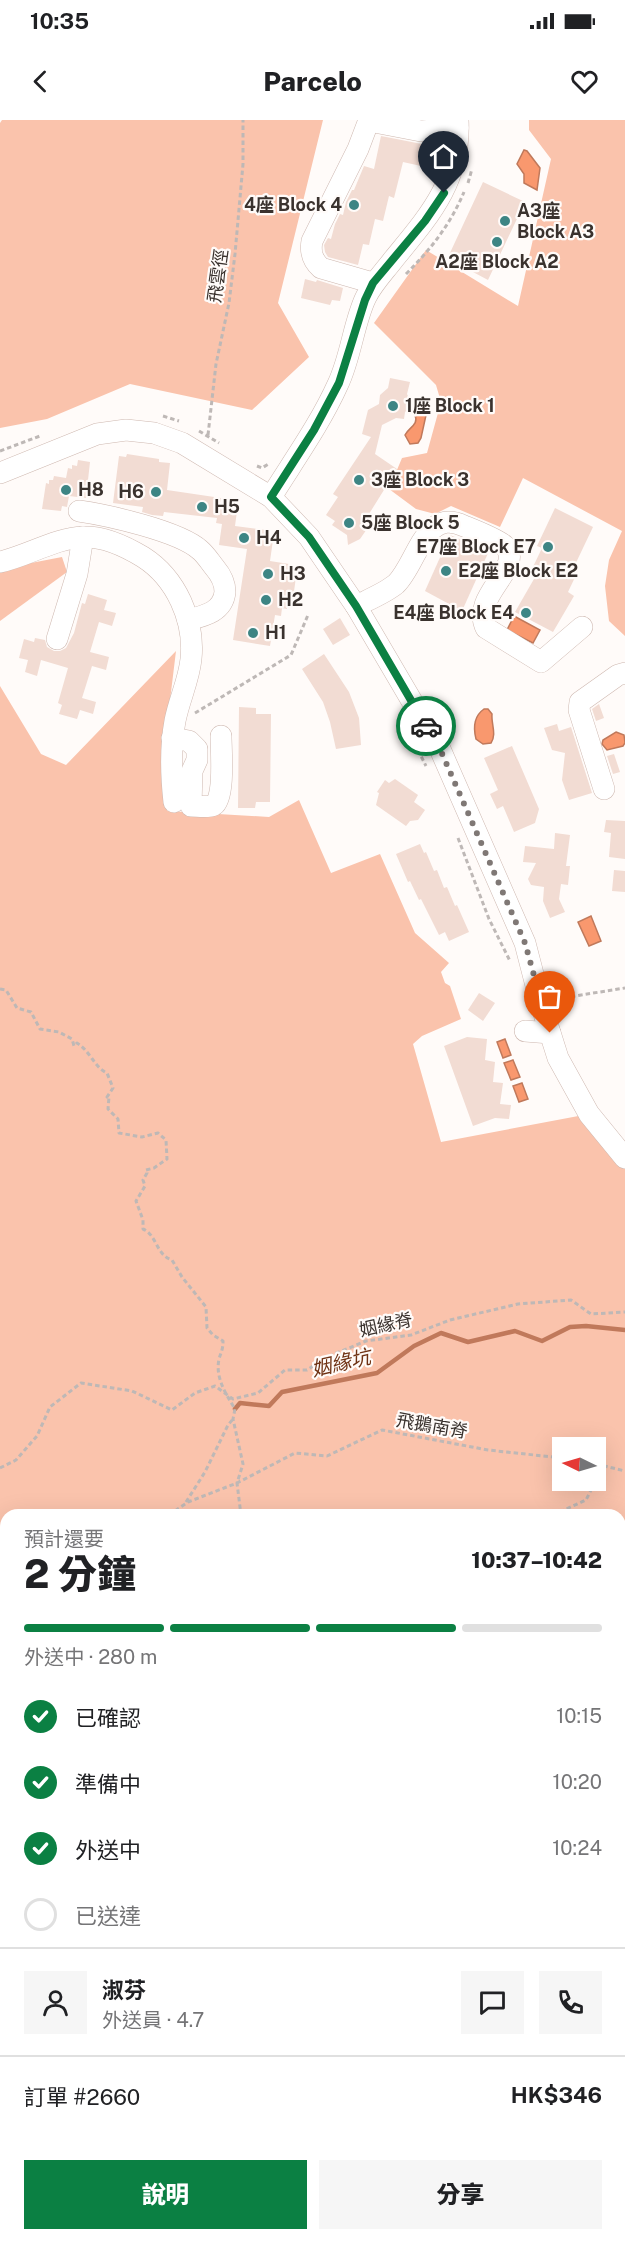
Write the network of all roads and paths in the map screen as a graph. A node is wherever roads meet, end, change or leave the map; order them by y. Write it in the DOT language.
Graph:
graph roads {
  1 [pos="243,120"];
  2 [pos="369,121"];
  3 [pos="458,124"];
  4 [pos="472,166"];
  5 [pos="403,278"];
  6 [pos="373,283"];
  7 [pos="208,435"];
  8 [pos="0,473"];
  9 [pos="271,497"];
  10 [pos="79,511"];
  11 [pos="83,537"];
  12 [pos="0,562"];
  13 [pos="356,606"];
  14 [pos="308,615"];
  15 [pos="188,620"];
  16 [pos="582,627"];
  17 [pos="57,639"];
  18 [pos="625,673"];
  19 [pos="193,714"];
  20 [pos="221,736"];
  21 [pos="172,738"];
  22 [pos="414,742"];
  23 [pos="429,771"];
  24 [pos="604,789"];
  25 [pos="174,802"];
  26 [pos="456,832"];
  27 [pos="511,962"];
  28 [pos="625,987"];
  29 [pos="0,988"];
  30 [pos="540,1001"];
  31 [pos="525,1031"];
  32 [pos="550,1033"];
  33 [pos="625,1158"];
  34 [pos="625,1312"];
  35 [pos="226,1394"];
  36 [pos="233,1419"];
  37 [pos="552,1457"];
  38 [pos="606,1466"];
  39 [pos="0,1468"];
  40 [pos="625,1471"];
  41 [pos="237,1483"];
  42 [pos="590,1491"];
  43 [pos="185,1503"];
  44 [pos="177,1509"];
  45 [pos="240,1509"];
  46 [pos="567,1509"];
  1 -- 7 [label="path, 飛雲徑"];
  2 -- 3 [label="street"];
  2 -- 6 [label="street"];
  3 -- 6 [label="street"];
  4 -- 5 [label="path"];
  6 -- 9 [label="street"];
  8 -- 9 [label="street"];
  9 -- 13 [label="street"];
  10 -- 15 [label="street"];
  11 -- 12 [label="street"];
  11 -- 15 [label="street"];
  11 -- 17 [label="street"];
  13 -- 16 [label="street"];
  13 -- 30 [label="street"];
  14 -- 19 [label="path"];
  15 -- 21 [label="street"];
  18 -- 24 [label="street"];
  20 -- 21 [label="street"];
  21 -- 25 [label="street"];
  22 -- 23 [label="path"];
  26 -- 27 [label="path"];
  28 -- 30 [label="path"];
  29 -- 35 [label="path"];
  30 -- 32 [label="street"];
  31 -- 32 [label="street"];
  32 -- 33 [label="street"];
  34 -- 35 [label="path, 姻緣脊"];
  35 -- 36 [label="path"];
  35 -- 39 [label="path, 姻緣脊"];
  36 -- 41 [label="path"];
  36 -- 43 [label="path"];
  37 -- 41 [label="path, 飛鵝南脊"];
  38 -- 40 [label="path"];
  41 -- 43 [label="path, 飛鵝南脊"];
  41 -- 45 [label="path"];
  42 -- 46 [label="path"];
  43 -- 44 [label="path"];
}
